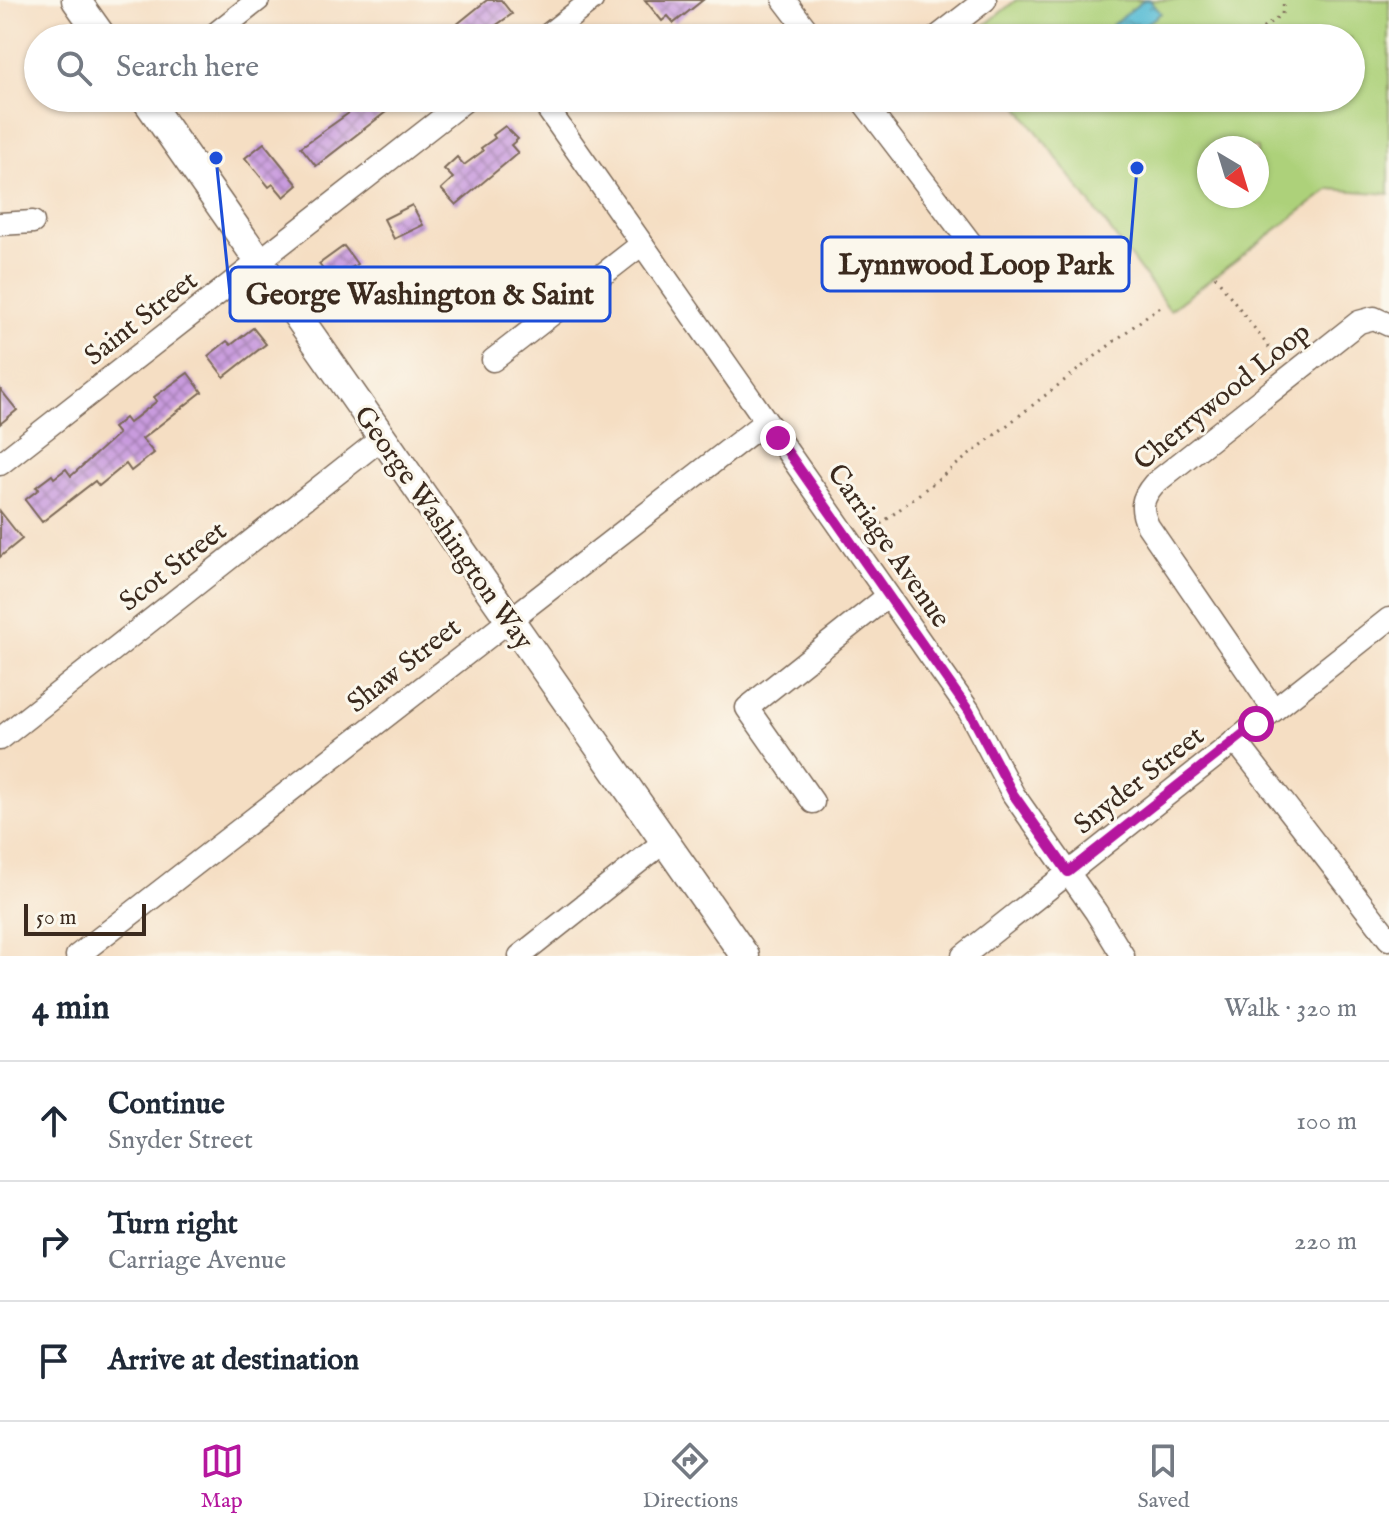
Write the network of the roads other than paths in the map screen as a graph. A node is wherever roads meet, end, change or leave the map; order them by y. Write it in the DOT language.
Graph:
graph roads {
  1 [pos="76,0"];
  2 [pos="258,0"];
  3 [pos="592,0"];
  4 [pos="784,0"];
  5 [pos="985,0"];
  6 [pos="93,24"];
  7 [pos="228,24"];
  8 [pos="562,24"];
  9 [pos="802,24"];
  10 [pos="954,24"];
  11 [pos="155,112"];
  12 [pos="450,112"];
  13 [pos="550,112"];
  14 [pos="871,112"];
  15 [pos="33,222"];
  16 [pos="0,224"];
  17 [pos="642,244"];
  18 [pos="258,262"];
  19 [pos="995,275"];
  20 [pos="1389,325"];
  21 [pos="493,360"];
  22 [pos="766,421"];
  23 [pos="382,438"];
  24 [pos="0,464"];
  25 [pos="888,596"];
  26 [pos="510,619"];
  27 [pos="1389,619"];
  28 [pos="1274,710"];
  29 [pos="0,739"];
  30 [pos="1235,740"];
  31 [pos="813,802"];
  32 [pos="665,841"];
  33 [pos="1068,872"];
  34 [pos="1389,939"];
  35 [pos="77,956"];
  36 [pos="520,956"];
  37 [pos="745,956"];
  38 [pos="963,956"];
  39 [pos="1123,956"];
  1 -- 6 [label="main road"];
  2 -- 7 [label="street"];
  3 -- 8 [label="street"];
  4 -- 9 [label="street"];
  5 -- 10 [label="street"];
  11 -- 18 [label="main road, George Washington Way"];
  12 -- 18 [label="street, Saint Street"];
  13 -- 17 [label="street, Carriage Avenue"];
  14 -- 19 [label="street"];
  15 -- 16 [label="street"];
  17 -- 21 [label="street"];
  17 -- 22 [label="street, Carriage Avenue"];
  18 -- 23 [label="main road, George Washington Way"];
  18 -- 24 [label="street, Saint Street"];
  20 -- 28 [label="street, Cherrywood Loop"];
  22 -- 25 [label="street, Carriage Avenue"];
  22 -- 26 [label="street, Shaw Street"];
  23 -- 26 [label="main road, George Washington Way"];
  23 -- 29 [label="street, Scot Street"];
  25 -- 31 [label="street"];
  25 -- 33 [label="street, Carriage Avenue"];
  26 -- 32 [label="main road, George Washington Way"];
  26 -- 35 [label="street, Shaw Street"];
  27 -- 28 [label="street, Snyder Street"];
  28 -- 30 [label="street, Snyder Street"];
  30 -- 33 [label="street, Snyder Street"];
  30 -- 34 [label="street"];
  32 -- 36 [label="street"];
  32 -- 37 [label="main road, George Washington Way"];
  33 -- 38 [label="street, Snyder Street"];
  33 -- 39 [label="street, Carriage Avenue"];
}
